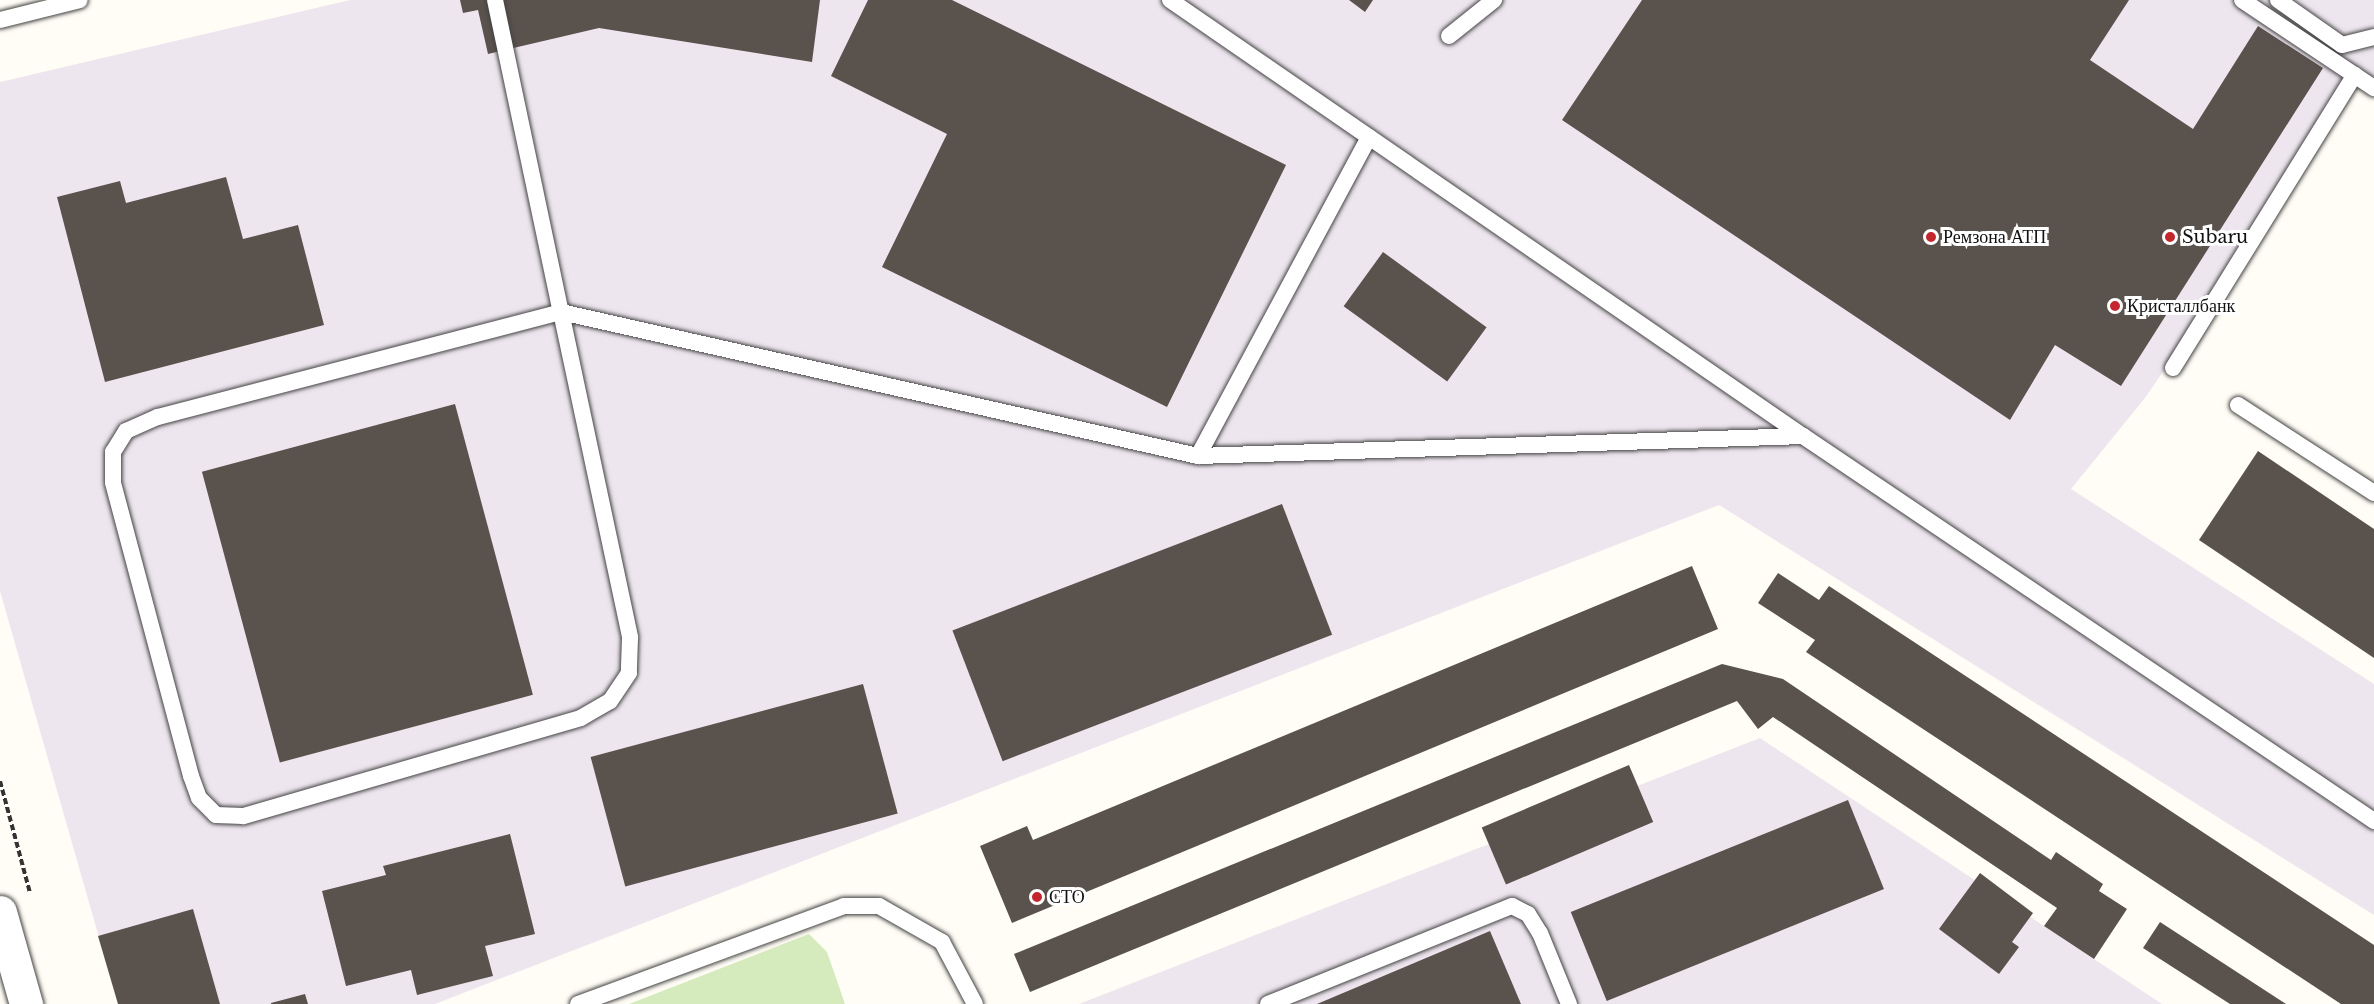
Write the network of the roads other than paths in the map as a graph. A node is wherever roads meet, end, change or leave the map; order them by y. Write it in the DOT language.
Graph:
graph roads {
  1 [pos="80,0"];
  2 [pos="495,0"];
  3 [pos="1170,0"];
  4 [pos="1494,0"];
  5 [pos="2241,0"];
  6 [pos="2278,0"];
  7 [pos="0,21"];
  8 [pos="1449,36"];
  9 [pos="2374,38"];
  10 [pos="2355,75"];
  11 [pos="2374,88"];
  12 [pos="1369,138"];
  13 [pos="561,312"];
  14 [pos="2173,368"];
  15 [pos="2238,405"];
  16 [pos="1803,436"];
  17 [pos="1198,456"];
  18 [pos="2374,494"];
  19 [pos="2374,821"];
  20 [pos="0,912"];
  21 [pos="26,1004"];
  22 [pos="578,1004"];
  23 [pos="975,1004"];
  24 [pos="1268,1004"];
  25 [pos="1569,1004"];
  1 -- 7 [label="lane"];
  2 -- 13 [label="lane"];
  3 -- 12 [label="lane"];
  4 -- 8 [label="lane"];
  5 -- 10 [label="lane"];
  6 -- 9 [label="lane"];
  10 -- 11 [label="lane"];
  10 -- 14 [label="lane"];
  12 -- 16 [label="lane"];
  12 -- 17 [label="lane"];
  13 -- 13 [label="lane"];
  13 -- 17 [label="lane"];
  15 -- 18 [label="lane"];
  16 -- 17 [label="lane"];
  16 -- 19 [label="lane"];
  20 -- 21 [label="street"];
  22 -- 23 [label="lane"];
  24 -- 25 [label="lane"];
}
